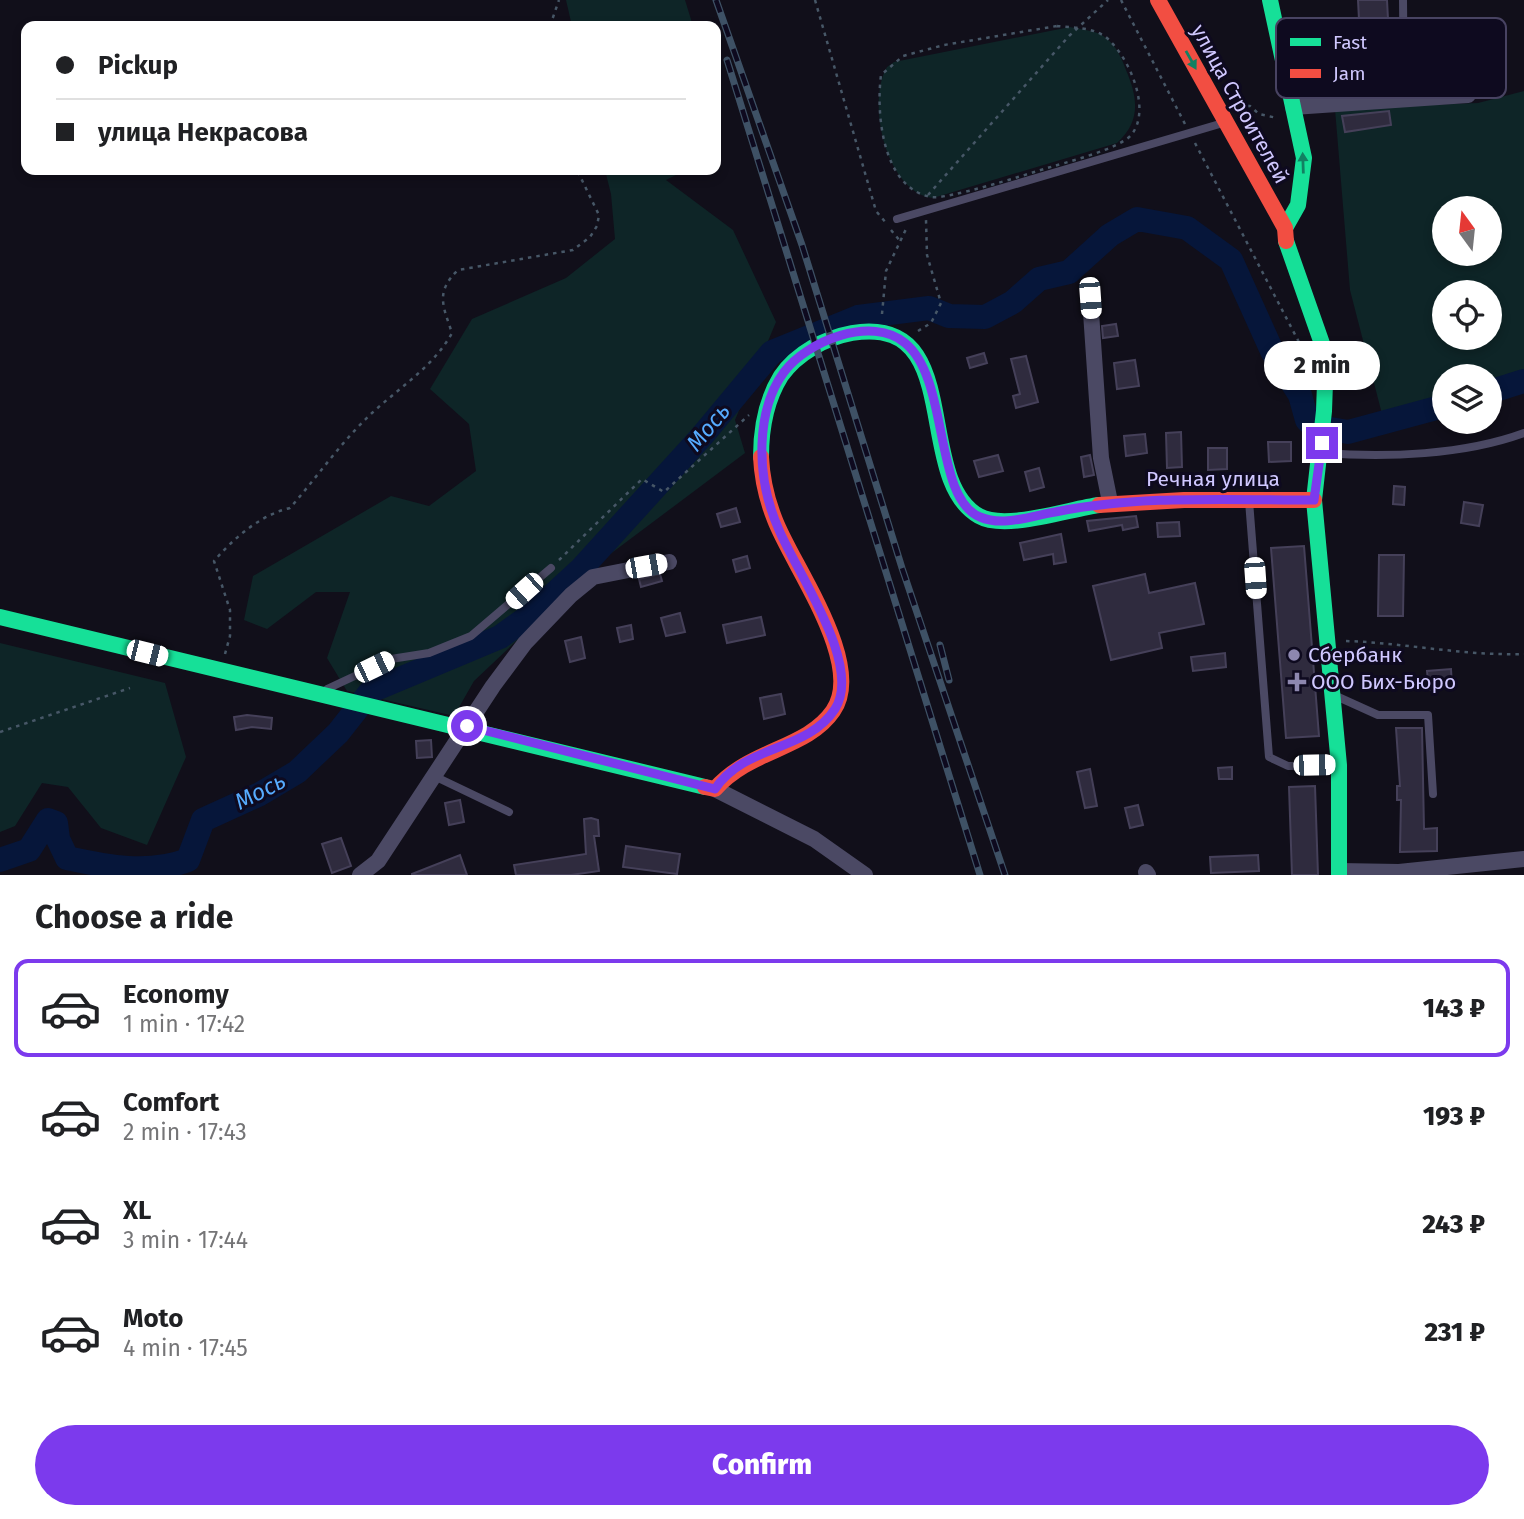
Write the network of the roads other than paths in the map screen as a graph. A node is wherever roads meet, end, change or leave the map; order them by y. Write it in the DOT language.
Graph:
graph roads {
  1 [pos="1158,0"];
  2 [pos="1270,0"];
  3 [pos="1403,0"];
  4 [pos="1403,18"];
  5 [pos="1276,28"];
  6 [pos="1291,98"];
  7 [pos="1420,98"];
  8 [pos="1404,99"];
  9 [pos="1293,107"];
  10 [pos="1226,122"];
  11 [pos="897,219"];
  12 [pos="1286,228"];
  13 [pos="1090,298"];
  14 [pos="1524,433"];
  15 [pos="1321,448"];
  16 [pos="1314,500"];
  17 [pos="1249,501"];
  18 [pos="1110,502"];
  19 [pos="669,562"];
  20 [pos="551,568"];
  21 [pos="0,617"];
  22 [pos="315,694"];
  23 [pos="1332,694"];
  24 [pos="467,726"];
  25 [pos="1339,765"];
  26 [pos="434,776"];
  27 [pos="715,789"];
  28 [pos="1433,794"];
  29 [pos="509,812"];
  30 [pos="1524,859"];
  31 [pos="370,872"];
  32 [pos="1339,873"];
  33 [pos="865,875"];
  1 -- 10 [label="street, улица Строителей, one-way"];
  2 -- 5 [label="street"];
  3 -- 4 [label="lane"];
  6 -- 9 [label="street"];
  7 -- 8 [label="street"];
  8 -- 9 [label="street"];
  12 -- 9 [label="street, one-way"];
  10 -- 11 [label="lane"];
  10 -- 12 [label="street, улица Строителей"];
  12 -- 15 [label="street"];
  13 -- 18 [label="street"];
  14 -- 15 [label="lane"];
  15 -- 16 [label="street"];
  16 -- 17 [label="street, Речная улица"];
  16 -- 23 [label="street"];
  17 -- 18 [label="street, Речная улица"];
  17 -- 25 [label="lane"];
  18 -- 27 [label="street, Речная улица"];
  19 -- 24 [label="street"];
  20 -- 22 [label="lane"];
  21 -- 22 [label="street"];
  22 -- 24 [label="street"];
  23 -- 25 [label="street"];
  23 -- 28 [label="lane"];
  24 -- 26 [label="street"];
  24 -- 27 [label="street"];
  25 -- 32 [label="street"];
  26 -- 29 [label="lane"];
  26 -- 31 [label="street"];
  27 -- 33 [label="street"];
  30 -- 32 [label="street"];
}
